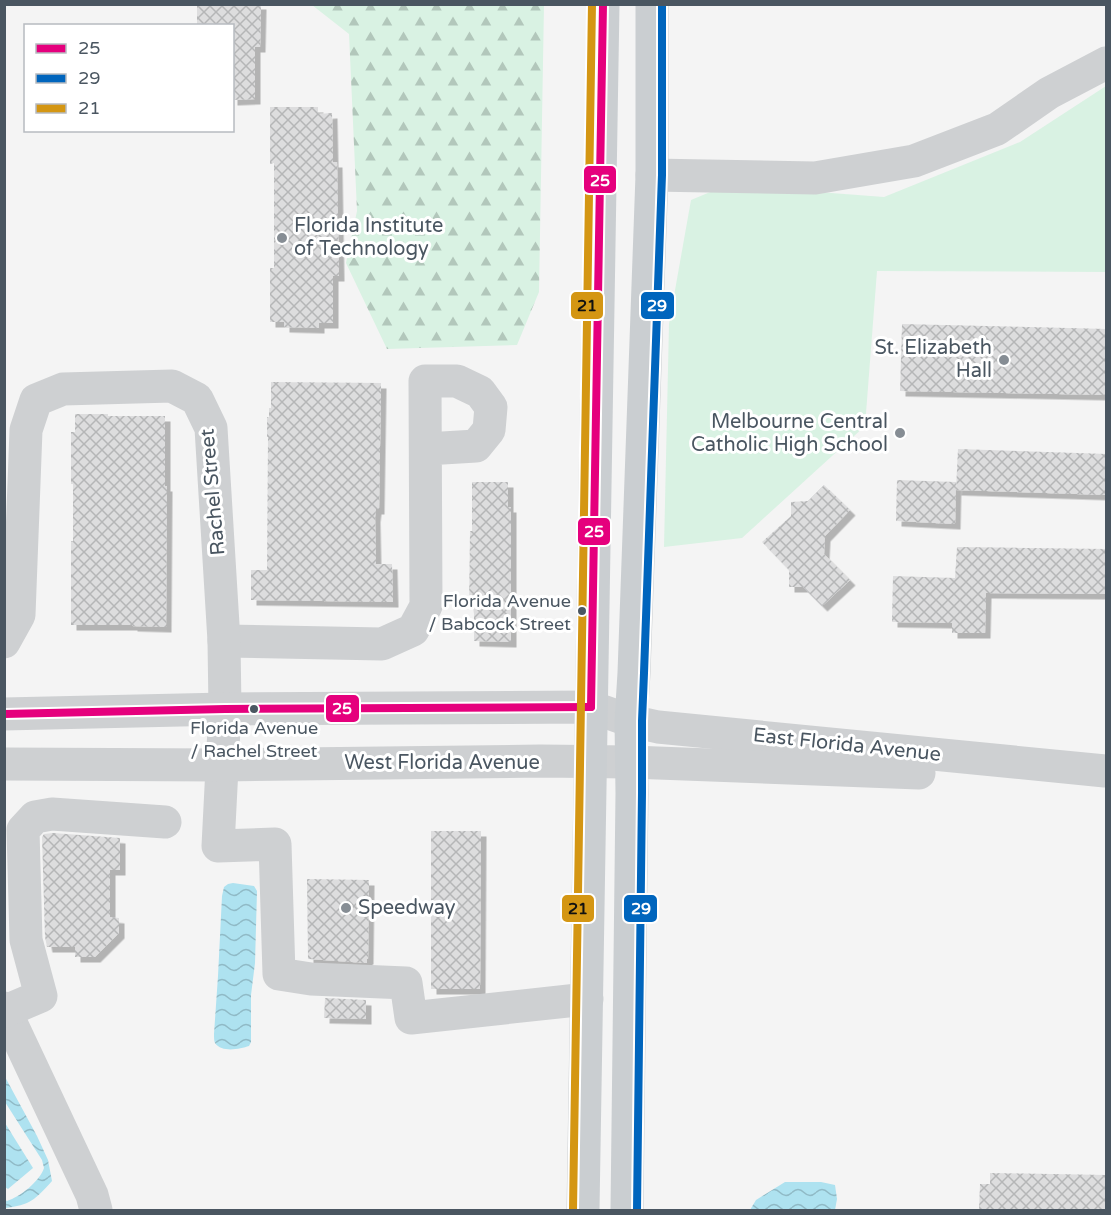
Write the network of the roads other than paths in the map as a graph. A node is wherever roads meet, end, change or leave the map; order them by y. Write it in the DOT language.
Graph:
graph roads {
  1 [pos="603,4"];
  2 [pos="652,4"];
  3 [pos="1107,63"];
  4 [pos="652,175"];
  5 [pos="426,449"];
  6 [pos="224,641"];
  7 [pos="4,642"];
  8 [pos="591,707"];
  9 [pos="225,709"];
  10 [pos="4,714"];
  11 [pos="631,721"];
  12 [pos="631,762"];
  13 [pos="591,763"];
  14 [pos="4,764"];
  15 [pos="222,765"];
  16 [pos="1106,771"];
  17 [pos="165,822"];
  18 [pos="587,999"];
  19 [pos="5,1010"];
  20 [pos="96,1210"];
  21 [pos="583,1210"];
  22 [pos="627,1210"];
  1 -- 8 [label="main road"];
  2 -- 4 [label="main road"];
  3 -- 4 [label="street"];
  4 -- 11 [label="main road"];
  5 -- 6 [label="street"];
  6 -- 7 [label="street, Rachel Street"];
  6 -- 9 [label="street, Rachel Street"];
  8 -- 9 [label="street"];
  8 -- 11 [label="street, East Florida Avenue"];
  8 -- 13 [label="main road"];
  9 -- 10 [label="street"];
  9 -- 15 [label="street, Rachel Street"];
  11 -- 12 [label="main road"];
  11 -- 16 [label="street, East Florida Avenue"];
  12 -- 13 [label="street, East Florida Avenue"];
  12 -- 16 [label="street, East Florida Avenue"];
  12 -- 22 [label="main road"];
  13 -- 15 [label="street, West Florida Avenue"];
  13 -- 18 [label="main road"];
  14 -- 15 [label="street, West Florida Avenue"];
  15 -- 18 [label="street, Rachel Street"];
  17 -- 19 [label="street"];
  18 -- 21 [label="main road"];
  19 -- 20 [label="street"];
}
